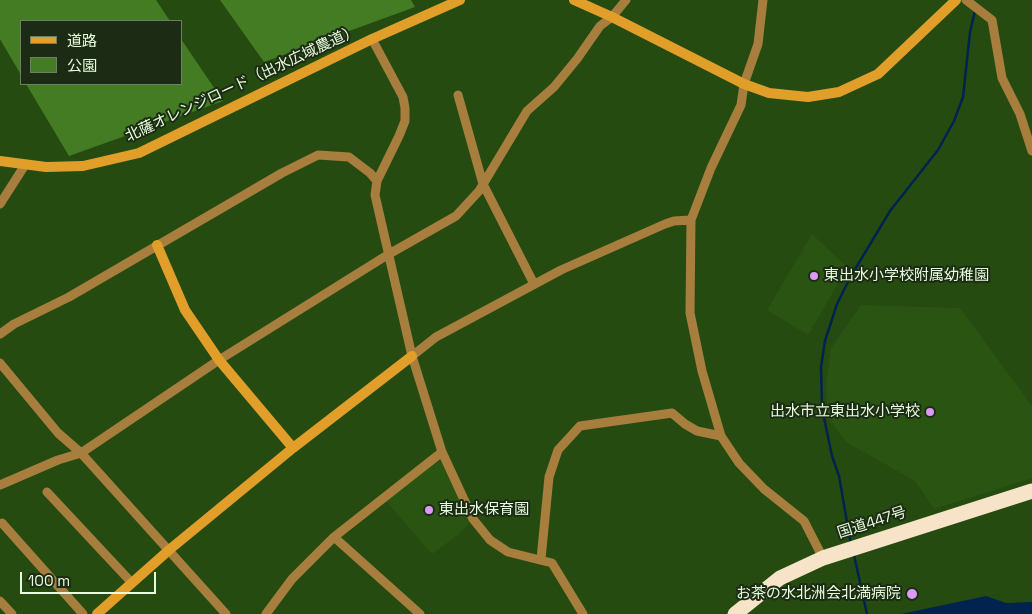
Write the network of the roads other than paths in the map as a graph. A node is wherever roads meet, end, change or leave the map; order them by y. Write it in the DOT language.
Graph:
graph roads {
  1 [pos="460,0"];
  2 [pos="574,0"];
  3 [pos="626,0"];
  4 [pos="764,0"];
  5 [pos="956,0"];
  6 [pos="968,2"];
  7 [pos="612,17"];
  8 [pos="372,39"];
  9 [pos="744,84"];
  10 [pos="458,95"];
  11 [pos="1032,151"];
  12 [pos="0,161"];
  13 [pos="25,165"];
  14 [pos="377,181"];
  15 [pos="483,184"];
  16 [pos="0,204"];
  17 [pos="691,220"];
  18 [pos="157,245"];
  19 [pos="389,254"];
  20 [pos="534,284"];
  21 [pos="0,334"];
  22 [pos="412,356"];
  23 [pos="219,360"];
  24 [pos="0,363"];
  25 [pos="721,436"];
  26 [pos="293,448"];
  27 [pos="442,452"];
  28 [pos="81,453"];
  29 [pos="0,485"];
  30 [pos="1032,491"];
  31 [pos="47,492"];
  32 [pos="2,523"];
  33 [pos="334,537"];
  34 [pos="169,550"];
  35 [pos="823,558"];
  36 [pos="542,559"];
  37 [pos="132,583"];
  38 [pos="0,602"];
  39 [pos="12,614"];
  40 [pos="83,614"];
  41 [pos="97,614"];
  42 [pos="226,614"];
  43 [pos="266,614"];
  44 [pos="420,614"];
  45 [pos="583,614"];
  46 [pos="735,614"];
  1 -- 8 [label="street, 北薩オレンジロード（出水広域農道）"];
  2 -- 7 [label="street"];
  3 -- 7 [label="street"];
  4 -- 9 [label="street"];
  5 -- 9 [label="street"];
  6 -- 11 [label="street"];
  7 -- 9 [label="street"];
  7 -- 15 [label="street"];
  8 -- 13 [label="street, 北薩オレンジロード（出水広域農道）"];
  8 -- 14 [label="street"];
  9 -- 17 [label="street"];
  10 -- 15 [label="street"];
  12 -- 13 [label="street, 北薩オレンジロード（出水広域農道）"];
  13 -- 16 [label="street"];
  14 -- 18 [label="street"];
  14 -- 19 [label="street"];
  15 -- 19 [label="street"];
  15 -- 20 [label="street"];
  17 -- 20 [label="street"];
  17 -- 25 [label="street"];
  18 -- 21 [label="street"];
  18 -- 23 [label="street"];
  19 -- 22 [label="street"];
  19 -- 23 [label="street"];
  20 -- 22 [label="street"];
  22 -- 26 [label="street"];
  22 -- 27 [label="street"];
  23 -- 26 [label="street"];
  23 -- 28 [label="street"];
  24 -- 28 [label="street"];
  25 -- 35 [label="street"];
  25 -- 36 [label="street"];
  26 -- 34 [label="street"];
  27 -- 33 [label="street"];
  27 -- 36 [label="street"];
  28 -- 29 [label="street"];
  28 -- 34 [label="street"];
  30 -- 35 [label="highway, 国道447号"];
  31 -- 37 [label="street"];
  32 -- 40 [label="street"];
  33 -- 43 [label="street"];
  33 -- 44 [label="street"];
  34 -- 37 [label="street"];
  34 -- 42 [label="street"];
  35 -- 46 [label="highway, 国道447号"];
  36 -- 45 [label="street"];
  37 -- 41 [label="street"];
  38 -- 39 [label="street"];
}
